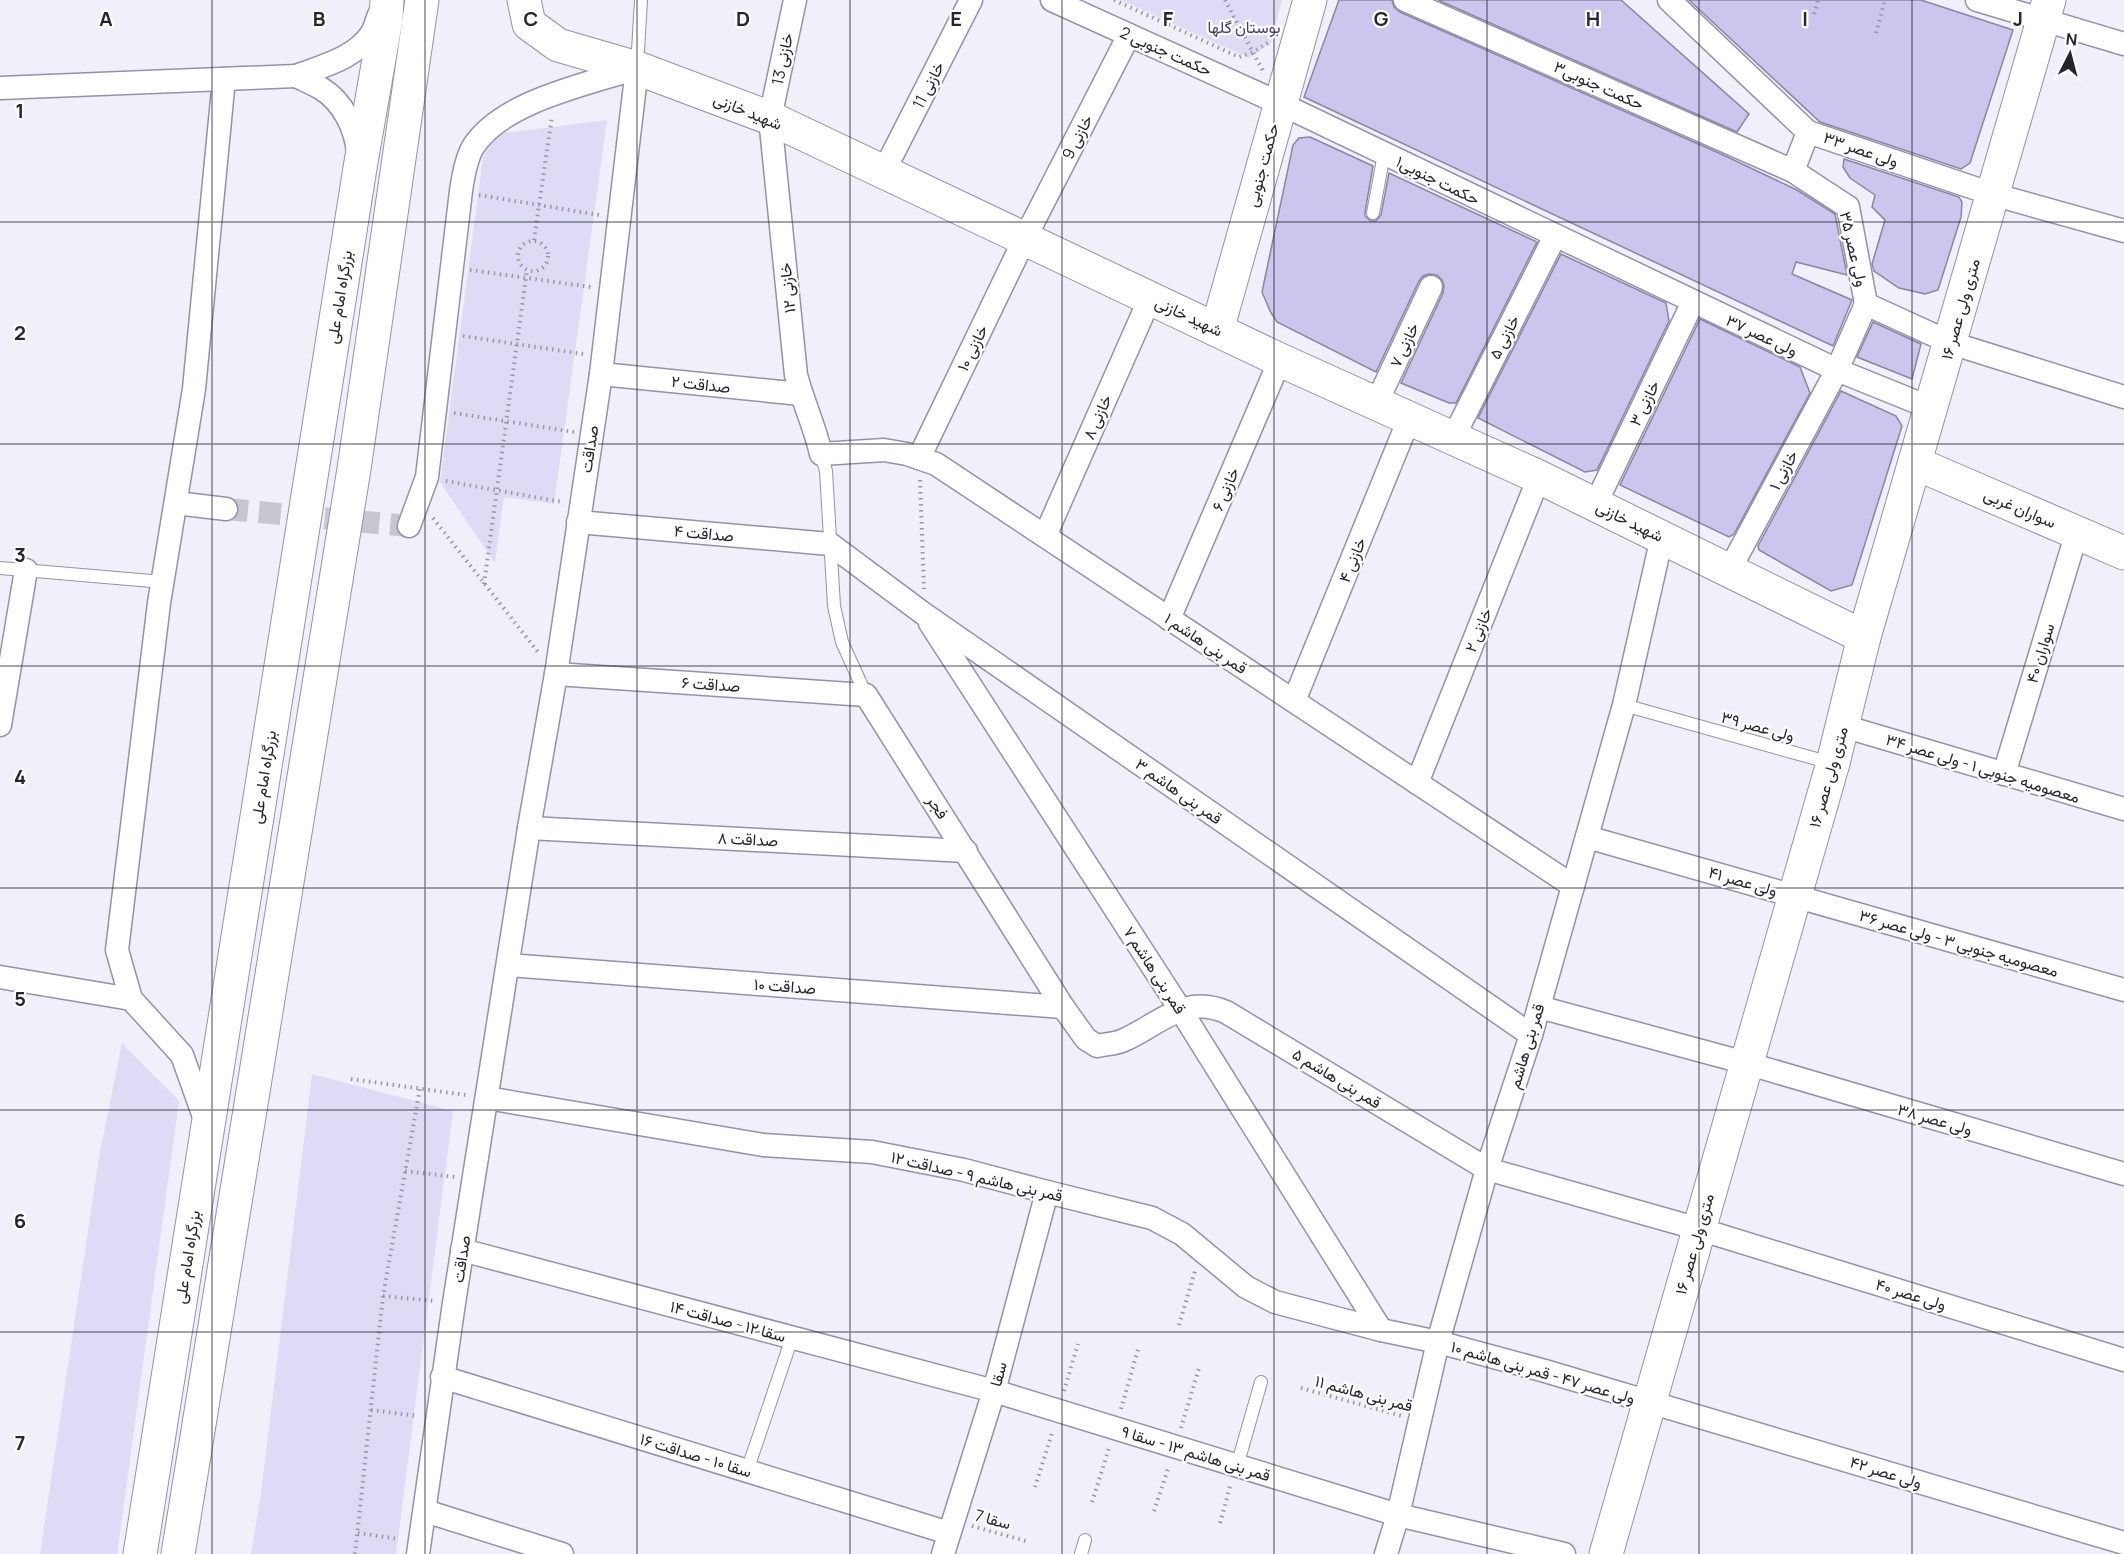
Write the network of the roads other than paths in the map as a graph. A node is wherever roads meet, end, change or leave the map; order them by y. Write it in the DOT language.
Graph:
graph roads {
  1 [pos="386,0"];
  2 [pos="422,0"];
  3 [pos="524,0"];
  4 [pos="641,0"];
  5 [pos="795,0"];
  6 [pos="971,0"];
  7 [pos="1052,0"];
  8 [pos="1310,0"];
  9 [pos="1406,0"];
  10 [pos="1669,0"];
  11 [pos="1977,0"];
  12 [pos="2046,10"];
  13 [pos="1129,35"];
  14 [pos="2124,44"];
  15 [pos="637,68"];
  16 [pos="296,76"];
  17 [pos="224,79"];
  18 [pos="0,88"];
  19 [pos="1279,103"];
  20 [pos="770,118"];
  21 [pos="1808,132"];
  22 [pos="1384,154"];
  23 [pos="360,168"];
  24 [pos="884,171"];
  25 [pos="1793,171"];
  26 [pos="1992,194"];
  27 [pos="1372,213"];
  28 [pos="2124,231"];
  29 [pos="1555,236"];
  30 [pos="1025,238"];
  31 [pos="1596,256"];
  32 [pos="1431,287"];
  33 [pos="1150,298"];
  34 [pos="1693,302"];
  35 [pos="1866,304"];
  36 [pos="1217,330"];
  37 [pos="1951,343"];
  38 [pos="1280,360"];
  39 [pos="602,365"];
  40 [pos="1837,370"];
  41 [pos="801,394"];
  42 [pos="2124,398"];
  43 [pos="1376,404"];
  44 [pos="1931,408"];
  45 [pos="1409,419"];
  46 [pos="1453,438"];
  47 [pos="821,454"];
  48 [pos="919,458"];
  49 [pos="1915,463"];
  50 [pos="1539,477"];
  51 [pos="176,503"];
  52 [pos="1595,505"];
  53 [pos="226,509"];
  54 [pos="579,514"];
  55 [pos="409,526"];
  56 [pos="2077,532"];
  57 [pos="1045,536"];
  58 [pos="1662,537"];
  59 [pos="830,544"];
  60 [pos="2124,553"];
  61 [pos="0,568"];
  62 [pos="26,570"];
  63 [pos="1730,570"];
  64 [pos="163,582"];
  65 [pos="924,614"];
  66 [pos="1169,619"];
  67 [pos="1864,637"];
  68 [pos="556,674"];
  69 [pos="866,695"];
  70 [pos="1294,701"];
  71 [pos="1624,705"];
  72 [pos="0,725"];
  73 [pos="1843,726"];
  74 [pos="1833,763"];
  75 [pos="2004,774"];
  76 [pos="1417,783"];
  77 [pos="2124,809"];
  78 [pos="529,828"];
  79 [pos="1587,837"];
  80 [pos="966,851"];
  81 [pos="1573,886"];
  82 [pos="1795,896"];
  83 [pos="508,965"];
  84 [pos="0,977"];
  85 [pos="2124,990"];
  86 [pos="131,999"];
  87 [pos="1063,1007"];
  88 [pos="1539,1007"];
  89 [pos="1180,1009"];
  90 [pos="1531,1035"];
  91 [pos="1746,1063"];
  92 [pos="487,1098"];
  93 [pos="207,1126"];
  94 [pos="1487,1169"];
  95 [pos="2124,1174"];
  96 [pos="1047,1192"];
  97 [pos="1699,1229"];
  98 [pos="462,1250"];
  99 [pos="1381,1330"];
  100 [pos="792,1338"];
  101 [pos="1438,1342"];
  102 [pos="2124,1360"];
  103 [pos="442,1377"];
  104 [pos="1261,1382"];
  105 [pos="994,1391"];
  106 [pos="1649,1402"];
  107 [pos="1237,1466"];
  108 [pos="747,1471"];
  109 [pos="425,1511"];
  110 [pos="1398,1515"];
  111 [pos="948,1536"];
  112 [pos="1085,1540"];
  113 [pos="2124,1543"];
  114 [pos="419,1548"];
  115 [pos="140,1554"];
  116 [pos="178,1554"];
  117 [pos="562,1554"];
  118 [pos="1081,1554"];
  119 [pos="1386,1554"];
  120 [pos="1564,1554"];
  121 [pos="1606,1554"];
  1 -- 16 [label="street"];
  1 -- 23 [label="main road, بزرگراه امام علی"];
  2 -- 116 [label="main road"];
  3 -- 15 [label="main road, شهید خازنی"];
  4 -- 15 [label="lane"];
  5 -- 20 [label="street, خازنی 13"];
  6 -- 24 [label="street, خازنی 11"];
  7 -- 13 [label="street, حکمت جنوبی 2"];
  8 -- 19 [label="main road, حکمت جنوبی"];
  9 -- 25 [label="street, حکمت جنوبی۳"];
  10 -- 21 [label="street, ولی عصر ۳۳"];
  11 -- 12 [label="street"];
  12 -- 14 [label="street"];
  12 -- 26 [label="main road, ۱۶ متری ولی عصر"];
  13 -- 19 [label="street, حکمت جنوبی 2"];
  13 -- 30 [label="street, خازنی 9"];
  15 -- 20 [label="main road, شهید خازنی"];
  15 -- 39 [label="street, صداقت"];
  15 -- 55 [label="street"];
  16 -- 17 [label="street"];
  16 -- 23 [label="street"];
  17 -- 18 [label="street"];
  17 -- 51 [label="street"];
  19 -- 22 [label="street, حکمت جنوبی۱"];
  19 -- 36 [label="main road, حکمت جنوبی"];
  20 -- 24 [label="main road, شهید خازنی"];
  20 -- 41 [label="street, خازنی ۱۲"];
  21 -- 25 [label="street"];
  21 -- 26 [label="street, ولی عصر ۳۳"];
  22 -- 27 [label="lane"];
  22 -- 29 [label="street, حکمت جنوبی۱"];
  23 -- 93 [label="main road, بزرگراه امام علی"];
  24 -- 30 [label="main road, شهید خازنی"];
  25 -- 35 [label="street, ولی عصر ۳۵"];
  26 -- 28 [label="street, ولی عصر ۳۳"];
  26 -- 37 [label="main road, ۱۶ متری ولی عصر"];
  29 -- 31 [label="street, حکمت جنوبی۱"];
  29 -- 46 [label="street, خازنی ۵"];
  30 -- 33 [label="main road, شهید خازنی"];
  30 -- 48 [label="street, خازنی ۱۰"];
  31 -- 34 [label="street, ولی عصر ۳۷"];
  32 -- 43 [label="street, خازنی ۷"];
  33 -- 36 [label="main road, شهید خازنی"];
  33 -- 57 [label="street, خازنی ۸"];
  34 -- 40 [label="street, ولی عصر ۳۷"];
  34 -- 52 [label="street, خازنی ۳"];
  35 -- 37 [label="street, ولی عصر ۳۵"];
  35 -- 40 [label="street, خازنی ۱"];
  36 -- 38 [label="main road, شهید خازنی"];
  37 -- 42 [label="street, ولی عصر ۳۵"];
  37 -- 44 [label="main road, ۱۶ متری ولی عصر"];
  38 -- 43 [label="main road, شهید خازنی"];
  38 -- 66 [label="street, خازنی ۶"];
  39 -- 41 [label="street, صداقت ۲"];
  39 -- 54 [label="street, صداقت"];
  40 -- 44 [label="street, ولی عصر ۳۷"];
  40 -- 63 [label="street, خازنی ۱"];
  41 -- 47 [label="street, خازنی ۱۲"];
  43 -- 45 [label="main road, شهید خازنی"];
  44 -- 49 [label="main road, ۱۶ متری ولی عصر"];
  45 -- 46 [label="main road, شهید خازنی"];
  45 -- 70 [label="street, خازنی ۴"];
  46 -- 50 [label="main road, شهید خازنی"];
  47 -- 48 [label="street, قمر بنی هاشم ۱"];
  47 -- 59 [label="lane, فجر"];
  48 -- 57 [label="street, قمر بنی هاشم ۱"];
  49 -- 56 [label="main road, سواران غربی"];
  49 -- 67 [label="main road, ۱۶ متری ولی عصر"];
  50 -- 52 [label="main road, شهید خازنی"];
  50 -- 76 [label="street, خازنی ۲"];
  51 -- 53 [label="street"];
  51 -- 64 [label="street"];
  52 -- 58 [label="main road, شهید خازنی"];
  54 -- 59 [label="street, صداقت ۴"];
  54 -- 68 [label="street, صداقت"];
  56 -- 60 [label="main road, سواران غربی"];
  56 -- 75 [label="street, سواران ۴۰"];
  57 -- 66 [label="street, قمر بنی هاشم ۱"];
  58 -- 63 [label="main road, شهید خازنی"];
  58 -- 71 [label="street, قمر بنی هاشم"];
  59 -- 65 [label="street, قمر بنی هاشم ۳"];
  59 -- 69 [label="lane, فجر"];
  61 -- 62 [label="lane"];
  62 -- 64 [label="lane"];
  62 -- 72 [label="street"];
  63 -- 67 [label="main road, شهید خازنی"];
  64 -- 86 [label="street"];
  65 -- 89 [label="street, قمر بنی هاشم ۷"];
  65 -- 90 [label="street, قمر بنی هاشم ۳"];
  66 -- 70 [label="street, قمر بنی هاشم ۱"];
  67 -- 73 [label="main road, ۱۶ متری ولی عصر"];
  68 -- 69 [label="street, صداقت ۶"];
  68 -- 78 [label="street, صداقت"];
  69 -- 80 [label="street, فجر"];
  70 -- 76 [label="street, قمر بنی هاشم ۱"];
  71 -- 74 [label="lane, ولی عصر ۳۹"];
  71 -- 79 [label="street, قمر بنی هاشم"];
  73 -- 74 [label="main road, ۱۶ متری ولی عصر"];
  73 -- 75 [label="street, معصومیه جنوبی ۱ - ولی عصر ۳۴"];
  74 -- 82 [label="main road, ۱۶ متری ولی عصر"];
  75 -- 77 [label="street, معصومیه جنوبی ۱ - ولی عصر ۳۴"];
  76 -- 81 [label="street, قمر بنی هاشم ۱"];
  78 -- 80 [label="street, صداقت ۸"];
  78 -- 83 [label="street, صداقت"];
  79 -- 81 [label="street, قمر بنی هاشم"];
  79 -- 82 [label="street, ولی عصر ۴۱"];
  80 -- 87 [label="street, فجر"];
  81 -- 88 [label="street, قمر بنی هاشم"];
  82 -- 85 [label="street, معصومیه جنوبی ۳ - ولی عصر ۳۶"];
  82 -- 91 [label="main road, ۱۶ متری ولی عصر"];
  83 -- 87 [label="street, صداقت ۱۰"];
  83 -- 92 [label="street, صداقت"];
  84 -- 86 [label="street"];
  86 -- 93 [label="street"];
  87 -- 89 [label="street, فجر"];
  88 -- 90 [label="street, قمر بنی هاشم"];
  88 -- 91 [label="street, ولی عصر ۳۸"];
  89 -- 94 [label="street, قمر بنی هاشم ۵"];
  89 -- 99 [label="street, قمر بنی هاشم ۷"];
  90 -- 94 [label="street, قمر بنی هاشم"];
  91 -- 95 [label="street, ولی عصر ۳۸"];
  91 -- 97 [label="main road, ۱۶ متری ولی عصر"];
  92 -- 96 [label="street, قمر بنی هاشم ۹ - صداقت ۱۲"];
  92 -- 98 [label="street, صداقت"];
  93 -- 115 [label="main road, بزرگراه امام علی"];
  94 -- 97 [label="street, قمر بنی هاشم ۵"];
  94 -- 101 [label="street, قمر بنی هاشم"];
  96 -- 99 [label="street, قمر بنی هاشم ۹ - صداقت ۱۲"];
  96 -- 105 [label="street, سقا"];
  97 -- 102 [label="street, ولی عصر ۴۰"];
  97 -- 106 [label="main road, ۱۶ متری ولی عصر"];
  98 -- 100 [label="street, سقا ۱۲ - صداقت ۱۴"];
  98 -- 103 [label="street, صداقت"];
  99 -- 101 [label="street, قمر بنی هاشم ۹ - صداقت ۱۲"];
  100 -- 105 [label="street, سقا ۱۲ - صداقت ۱۴"];
  100 -- 108 [label="lane"];
  101 -- 106 [label="street, ولی عصر ۴۷ - قمر بنی هاشم ۱۰"];
  101 -- 110 [label="street, قمر بنی هاشم"];
  103 -- 108 [label="street, سقا ۱۰ - صداقت ۱۶"];
  103 -- 109 [label="street, صداقت"];
  104 -- 107 [label="lane"];
  105 -- 107 [label="street, قمر بنی هاشم ۱۳ - سقا ۹"];
  105 -- 111 [label="street, سقا"];
  106 -- 113 [label="street, ولی عصر ۴۲"];
  106 -- 121 [label="main road, ۱۶ متری ولی عصر"];
  107 -- 110 [label="street, قمر بنی هاشم ۱۳ - سقا ۹"];
  108 -- 111 [label="street, سقا ۱۰ - صداقت ۱۶"];
  109 -- 114 [label="street, صداقت"];
  109 -- 117 [label="street"];
  110 -- 119 [label="street, قمر بنی هاشم"];
  110 -- 120 [label="street, قمر بنی هاشم ۱۳ - سقا ۹"];
  112 -- 118 [label="lane"];
}
